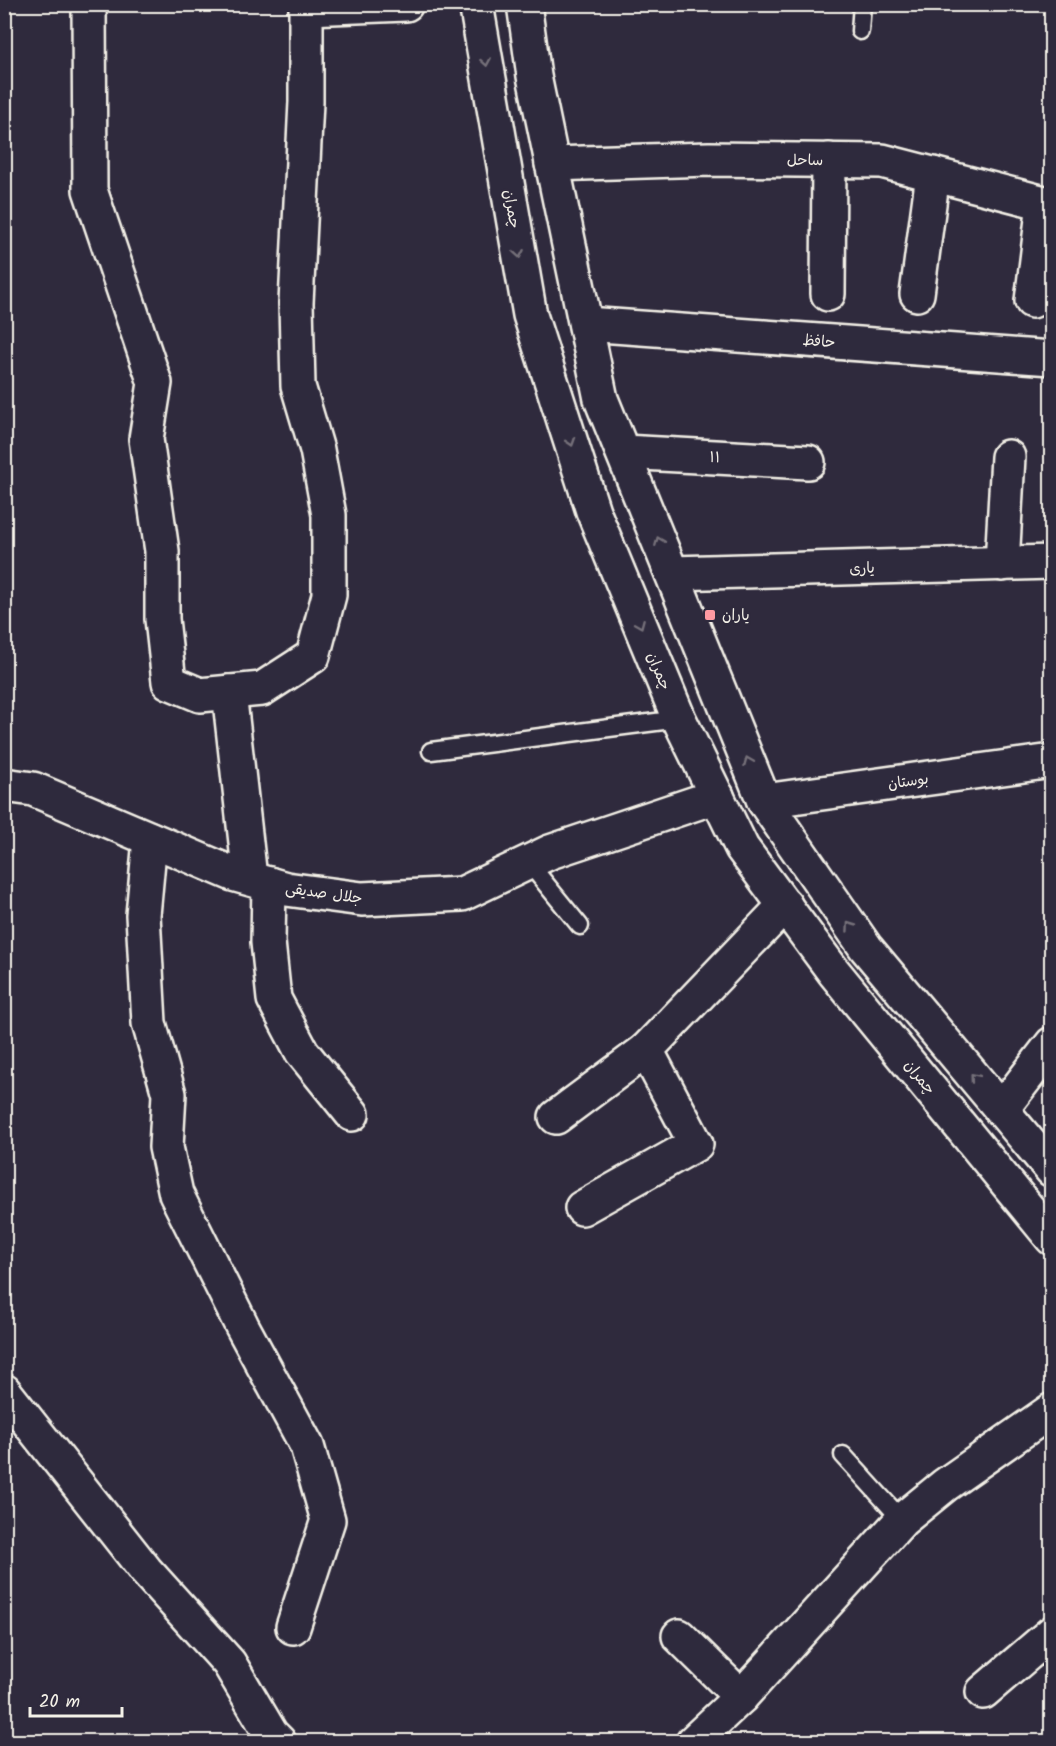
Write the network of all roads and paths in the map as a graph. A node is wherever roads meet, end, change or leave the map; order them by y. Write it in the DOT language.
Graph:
graph roads {
  1 [pos="89,4"];
  2 [pos="406,4"];
  3 [pos="476,4"];
  4 [pos="524,4"];
  5 [pos="862,4"];
  6 [pos="306,6"];
  7 [pos="860,31"];
  8 [pos="829,160"];
  9 [pos="552,164"];
  10 [pos="933,174"];
  11 [pos="1048,204"];
  12 [pos="828,294"];
  13 [pos="917,294"];
  14 [pos="1032,301"];
  15 [pos="586,324"];
  16 [pos="1052,358"];
  17 [pos="623,452"];
  18 [pos="1008,457"];
  19 [pos="808,462"];
  20 [pos="1052,562"];
  21 [pos="1002,564"];
  22 [pos="672,573"];
  23 [pos="229,692"];
  24 [pos="679,719"];
  25 [pos="431,751"];
  26 [pos="1052,761"];
  27 [pos="4,785"];
  28 [pos="717,796"];
  29 [pos="764,801"];
  30 [pos="150,838"];
  31 [pos="528,862"];
  32 [pos="259,881"];
  33 [pos="785,905"];
  34 [pos="580,926"];
  35 [pos="1052,1044"];
  36 [pos="646,1050"];
  37 [pos="1001,1110"];
  38 [pos="352,1114"];
  39 [pos="556,1117"];
  40 [pos="1052,1170"];
  41 [pos="582,1208"];
  42 [pos="1052,1238"];
  43 [pos="4,1391"];
  44 [pos="1052,1410"];
  45 [pos="843,1455"];
  46 [pos="902,1520"];
  47 [pos="293,1627"];
  48 [pos="1052,1634"];
  49 [pos="679,1636"];
  50 [pos="984,1692"];
  51 [pos="741,1697"];
  52 [pos="279,1742"];
  53 [pos="693,1742"];
  1 -- 23 [label="street"];
  2 -- 6 [label="street"];
  3 -- 24 [label="street, چمران, one-way"];
  4 -- 9 [label="street"];
  5 -- 7 [label="lane"];
  6 -- 23 [label="street"];
  8 -- 9 [label="street, ساحل"];
  8 -- 10 [label="street, ساحل"];
  8 -- 12 [label="street"];
  9 -- 15 [label="street"];
  10 -- 11 [label="street, ساحل"];
  10 -- 13 [label="street"];
  11 -- 14 [label="street"];
  15 -- 16 [label="street, حافظ"];
  15 -- 17 [label="street"];
  17 -- 19 [label="street, ۱۱"];
  22 -- 17 [label="street, one-way"];
  18 -- 21 [label="street"];
  20 -- 21 [label="street, یاری"];
  21 -- 22 [label="street, یاری"];
  29 -- 22 [label="street, one-way"];
  23 -- 32 [label="street"];
  24 -- 25 [label="lane"];
  24 -- 28 [label="street, چمران"];
  26 -- 29 [label="street, بوستان"];
  27 -- 30 [label="street, جلال صدیقی"];
  28 -- 31 [label="street, جلال صدیقی"];
  28 -- 33 [label="street, چمران"];
  37 -- 29 [label="street, one-way"];
  30 -- 32 [label="street, جلال صدیقی"];
  30 -- 47 [label="street"];
  31 -- 32 [label="street, جلال صدیقی"];
  31 -- 34 [label="lane"];
  32 -- 38 [label="street"];
  33 -- 36 [label="street"];
  33 -- 42 [label="street, چمران"];
  35 -- 37 [label="street"];
  36 -- 39 [label="street"];
  36 -- 41 [label="street"];
  37 -- 40 [label="street"];
  43 -- 52 [label="street"];
  44 -- 46 [label="street"];
  45 -- 46 [label="lane"];
  46 -- 51 [label="street"];
  48 -- 50 [label="street"];
  49 -- 51 [label="street"];
  51 -- 53 [label="street"];
}
